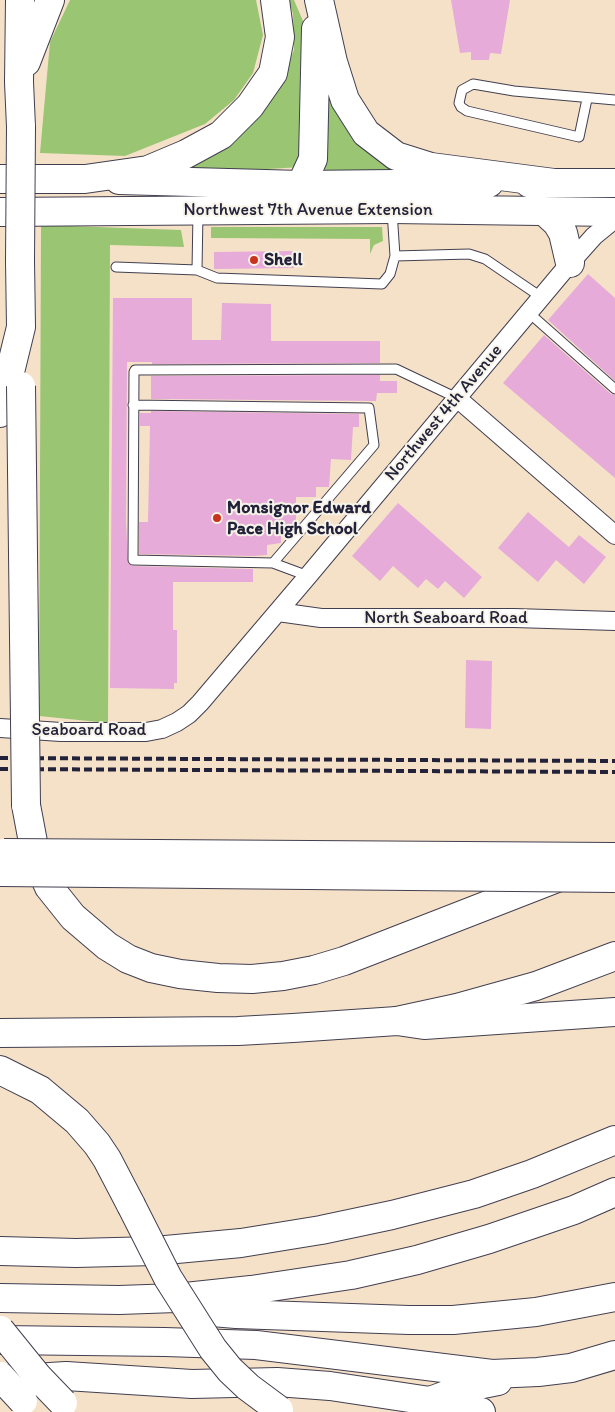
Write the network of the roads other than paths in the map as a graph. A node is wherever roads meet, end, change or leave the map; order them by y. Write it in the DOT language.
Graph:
graph roads {
  1 [pos="20,0"];
  2 [pos="50,0"];
  3 [pos="275,0"];
  4 [pos="318,0"];
  5 [pos="19,82"];
  6 [pos="587,99"];
  7 [pos="615,100"];
  8 [pos="0,179"];
  9 [pos="85,179"];
  10 [pos="554,183"];
  11 [pos="615,183"];
  12 [pos="301,185"];
  13 [pos="198,210"];
  14 [pos="265,210"];
  15 [pos="392,210"];
  16 [pos="544,211"];
  17 [pos="0,212"];
  18 [pos="615,212"];
  19 [pos="615,219"];
  20 [pos="395,256"];
  21 [pos="570,263"];
  22 [pos="116,267"];
  23 [pos="196,270"];
  24 [pos="541,297"];
  25 [pos="528,312"];
  26 [pos="21,327"];
  27 [pos="615,389"];
  28 [pos="457,398"];
  29 [pos="134,405"];
  30 [pos="0,413"];
  31 [pos="615,535"];
  32 [pos="273,563"];
  33 [pos="308,576"];
  34 [pos="278,612"];
  35 [pos="615,620"];
  36 [pos="0,728"];
  37 [pos="0,853"];
  38 [pos="615,858"];
  39 [pos="0,872"];
  40 [pos="615,878"];
  41 [pos="615,956"];
  42 [pos="615,1012"];
  43 [pos="397,1021"];
  44 [pos="0,1032"];
  45 [pos="0,1070"];
  46 [pos="615,1125"];
  47 [pos="615,1140"];
  48 [pos="586,1152"];
  49 [pos="615,1192"];
  50 [pos="0,1251"];
  51 [pos="615,1297"];
  52 [pos="0,1298"];
  53 [pos="153,1299"];
  54 [pos="0,1330"];
  55 [pos="0,1340"];
  56 [pos="615,1355"];
  57 [pos="538,1372"];
  58 [pos="0,1378"];
  59 [pos="430,1401"];
  60 [pos="29,1407"];
  61 [pos="68,1408"];
  62 [pos="280,1411"];
  63 [pos="481,1412"];
  1 -- 5 [label="main road"];
  2 -- 5 [label="main road"];
  3 -- 9 [label="main road"];
  4 -- 10 [label="main road"];
  4 -- 12 [label="main road"];
  5 -- 26 [label="main road, bridge"];
  6 -- 6 [label="lane"];
  6 -- 7 [label="lane"];
  8 -- 9 [label="main road"];
  9 -- 12 [label="main road, Northwest 7th Avenue Extension"];
  10 -- 11 [label="main road, Northwest 7th Avenue Extension"];
  10 -- 12 [label="main road, Northwest 7th Avenue Extension"];
  12 -- 14 [label="main road"];
  13 -- 14 [label="main road, Northwest 7th Avenue Extension"];
  13 -- 17 [label="main road, Northwest 7th Avenue Extension"];
  13 -- 23 [label="lane"];
  14 -- 15 [label="main road, Northwest 7th Avenue Extension"];
  15 -- 16 [label="main road, Northwest 7th Avenue Extension"];
  15 -- 20 [label="lane"];
  16 -- 18 [label="main road, Northwest 7th Avenue Extension"];
  16 -- 21 [label="main road"];
  19 -- 21 [label="street, Northwest 4th Avenue"];
  20 -- 23 [label="lane"];
  20 -- 24 [label="lane"];
  21 -- 24 [label="street, Northwest 4th Avenue"];
  22 -- 23 [label="lane"];
  24 -- 25 [label="street, Northwest 4th Avenue"];
  25 -- 27 [label="lane"];
  25 -- 28 [label="street, Northwest 4th Avenue"];
  26 -- 30 [label="main road"];
  26 -- 38 [label="main road, bridge"];
  28 -- 29 [label="lane"];
  28 -- 31 [label="street"];
  28 -- 33 [label="street, Northwest 4th Avenue"];
  29 -- 32 [label="lane"];
  29 -- 32 [label="lane"];
  32 -- 33 [label="lane"];
  33 -- 34 [label="street, Northwest 4th Avenue"];
  34 -- 35 [label="street, North Seaboard Road"];
  34 -- 36 [label="street, Seaboard Road"];
  37 -- 38 [label="main road, bridge"];
  39 -- 40 [label="main road, bridge"];
  41 -- 43 [label="main road"];
  42 -- 43 [label="main road"];
  43 -- 44 [label="main road"];
  45 -- 62 [label="main road, bridge"];
  46 -- 48 [label="main road"];
  47 -- 48 [label="main road"];
  48 -- 50 [label="main road"];
  49 -- 53 [label="main road"];
  51 -- 53 [label="main road"];
  52 -- 53 [label="main road"];
  54 -- 61 [label="main road, bridge"];
  55 -- 57 [label="main road"];
  56 -- 57 [label="main road"];
  57 -- 59 [label="main road"];
  58 -- 59 [label="main road"];
  58 -- 60 [label="main road, bridge"];
  59 -- 63 [label="main road"];
}
